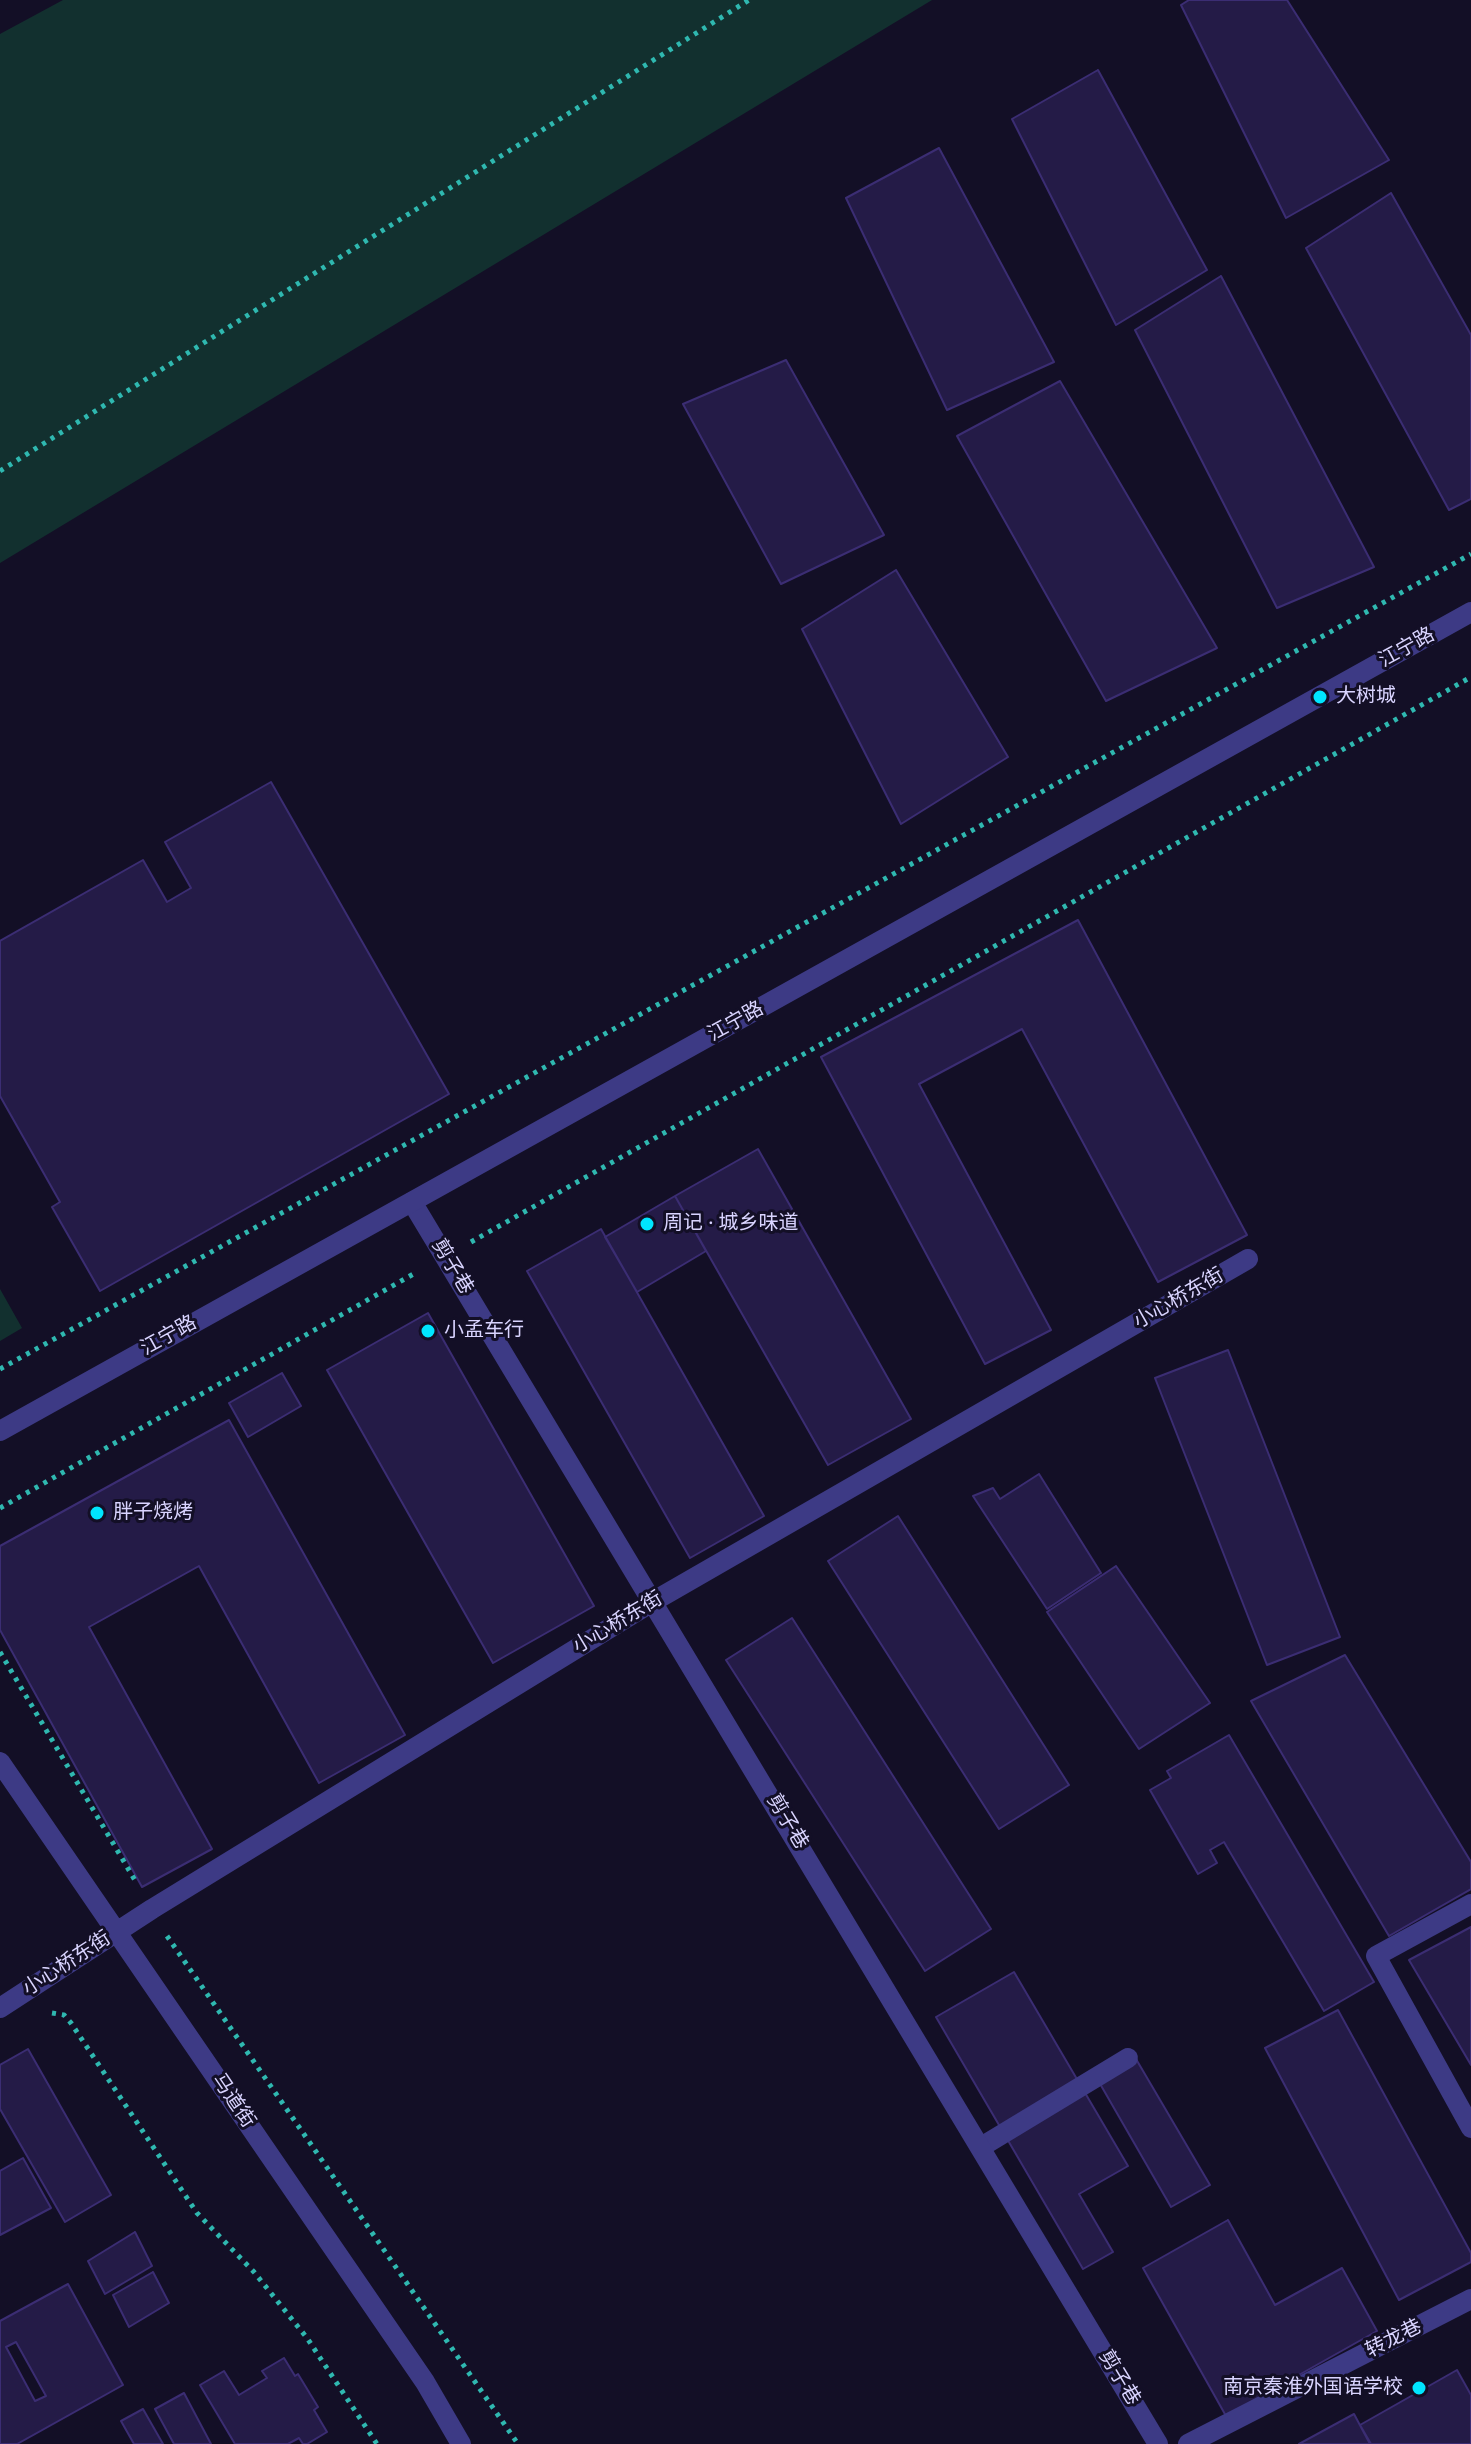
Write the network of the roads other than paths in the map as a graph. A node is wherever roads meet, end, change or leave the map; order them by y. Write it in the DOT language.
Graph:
graph roads {
  1 [pos="1471,612"];
  2 [pos="412,1202"];
  3 [pos="1248,1259"];
  4 [pos="0,1431"];
  5 [pos="654,1601"];
  6 [pos="0,1762"];
  7 [pos="1471,1904"];
  8 [pos="116,1931"];
  9 [pos="0,2008"];
  10 [pos="1128,2058"];
  11 [pos="1471,2128"];
  12 [pos="981,2147"];
  13 [pos="1471,2299"];
  14 [pos="461,2444"];
  15 [pos="1158,2444"];
  16 [pos="1188,2444"];
  1 -- 2 [label="street, 江宁路"];
  2 -- 4 [label="street, 江宁路"];
  2 -- 5 [label="street, 剪子巷"];
  3 -- 5 [label="street, 小心桥东街"];
  5 -- 8 [label="street, 小心桥东街"];
  5 -- 12 [label="street, 剪子巷"];
  6 -- 8 [label="street, 马道街"];
  7 -- 11 [label="street"];
  8 -- 9 [label="street, 小心桥东街"];
  8 -- 14 [label="street, 马道街"];
  10 -- 12 [label="street"];
  12 -- 15 [label="street, 剪子巷"];
  13 -- 16 [label="street, 转龙巷"];
}
